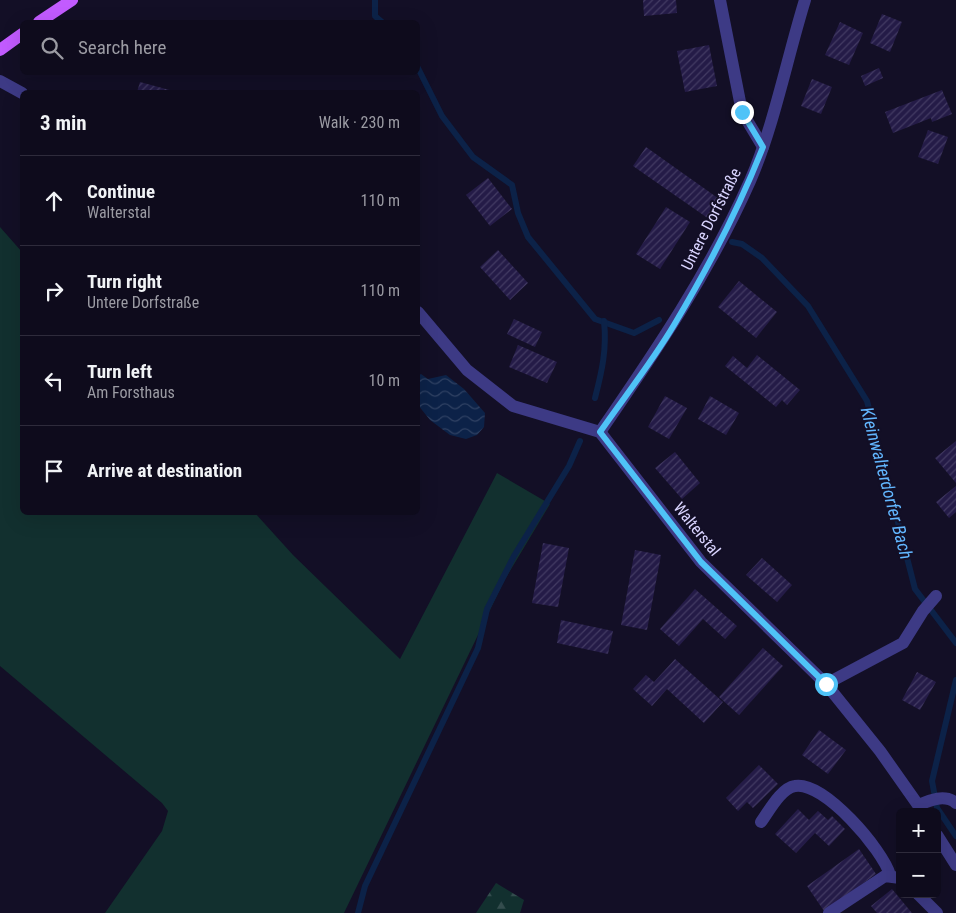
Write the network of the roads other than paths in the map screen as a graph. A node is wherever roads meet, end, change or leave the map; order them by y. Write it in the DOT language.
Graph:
graph roads {
  1 [pos="72,0"];
  2 [pos="720,0"];
  3 [pos="805,0"];
  4 [pos="42,20"];
  5 [pos="20,35"];
  6 [pos="0,50"];
  7 [pos="0,81"];
  8 [pos="20,92"];
  9 [pos="763,147"];
  10 [pos="420,314"];
  11 [pos="600,432"];
  12 [pos="936,596"];
  13 [pos="826,684"];
  14 [pos="951,801"];
  15 [pos="921,808"];
  16 [pos="761,822"];
  17 [pos="941,841"];
  18 [pos="956,865"];
  19 [pos="895,876"];
  20 [pos="922,898"];
  21 [pos="829,913"];
  22 [pos="937,913"];
  1 -- 4 [label="main road"];
  2 -- 9 [label="street"];
  3 -- 9 [label="street, Untere Dorfstraße"];
  5 -- 6 [label="main road"];
  7 -- 8 [label="street"];
  9 -- 11 [label="street, Untere Dorfstraße"];
  10 -- 11 [label="street"];
  11 -- 13 [label="street, Walterstal"];
  12 -- 13 [label="street"];
  13 -- 15 [label="street, Walterstal"];
  14 -- 15 [label="street"];
  16 -- 19 [label="street"];
  17 -- 18 [label="street"];
  19 -- 21 [label="street"];
  20 -- 22 [label="street"];
}
